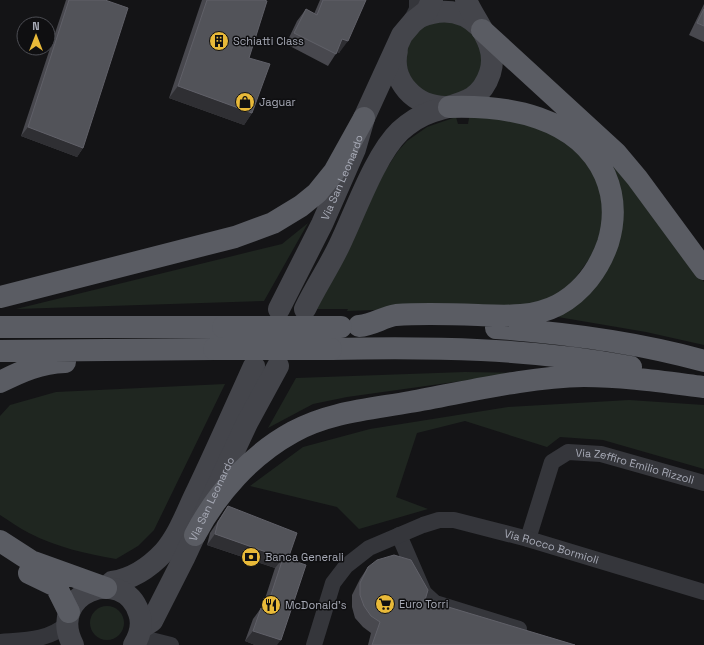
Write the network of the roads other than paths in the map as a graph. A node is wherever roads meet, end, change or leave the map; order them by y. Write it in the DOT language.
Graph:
graph roads {
  1 [pos="466,0"];
  2 [pos="415,18"];
  3 [pos="482,30"];
  4 [pos="449,107"];
  5 [pos="364,118"];
  6 [pos="704,269"];
  7 [pos="0,297"];
  8 [pos="279,310"];
  9 [pos="305,310"];
  10 [pos="350,326"];
  11 [pos="0,327"];
  12 [pos="0,351"];
  13 [pos="143,351"];
  14 [pos="704,361"];
  15 [pos="254,366"];
  16 [pos="278,366"];
  17 [pos="0,382"];
  18 [pos="704,384"];
  19 [pos="704,387"];
  20 [pos="704,484"];
  21 [pos="194,535"];
  22 [pos="399,535"];
  23 [pos="528,539"];
  24 [pos="0,540"];
  25 [pos="0,557"];
  26 [pos="112,589"];
  27 [pos="704,592"];
  28 [pos="68,627"];
  29 [pos="534,633"];
  30 [pos="138,637"];
  31 [pos="0,642"];
  32 [pos="73,645"];
  33 [pos="171,645"];
  34 [pos="314,645"];
  1 -- 3 [label="main road"];
  2 -- 3 [label="main road"];
  2 -- 4 [label="main road"];
  2 -- 5 [label="main road, Via San Leonardo"];
  3 -- 4 [label="main road"];
  3 -- 6 [label="highway"];
  4 -- 9 [label="main road"];
  4 -- 10 [label="highway"];
  5 -- 7 [label="highway"];
  5 -- 8 [label="main road, Via San Leonardo"];
  10 -- 11 [label="highway, bridge"];
  10 -- 14 [label="highway"];
  12 -- 13 [label="highway"];
  13 -- 17 [label="highway"];
  13 -- 18 [label="highway, bridge"];
  15 -- 26 [label="main road, Via San Leonardo"];
  16 -- 21 [label="main road, Via San Leonardo"];
  19 -- 21 [label="highway"];
  20 -- 23 [label="street, Via Zeffiro Emilio Rizzoli"];
  21 -- 30 [label="main road, Via San Leonardo"];
  22 -- 23 [label="street, Via Rocco Bormioli"];
  22 -- 29 [label="street"];
  22 -- 34 [label="street, Via Rocco Bormioli"];
  23 -- 27 [label="street, Via Rocco Bormioli"];
  24 -- 26 [label="highway"];
  25 -- 28 [label="highway"];
  26 -- 28 [label="main road"];
  26 -- 30 [label="main road"];
  28 -- 31 [label="street"];
  28 -- 32 [label="main road"];
  30 -- 33 [label="street"];
}
